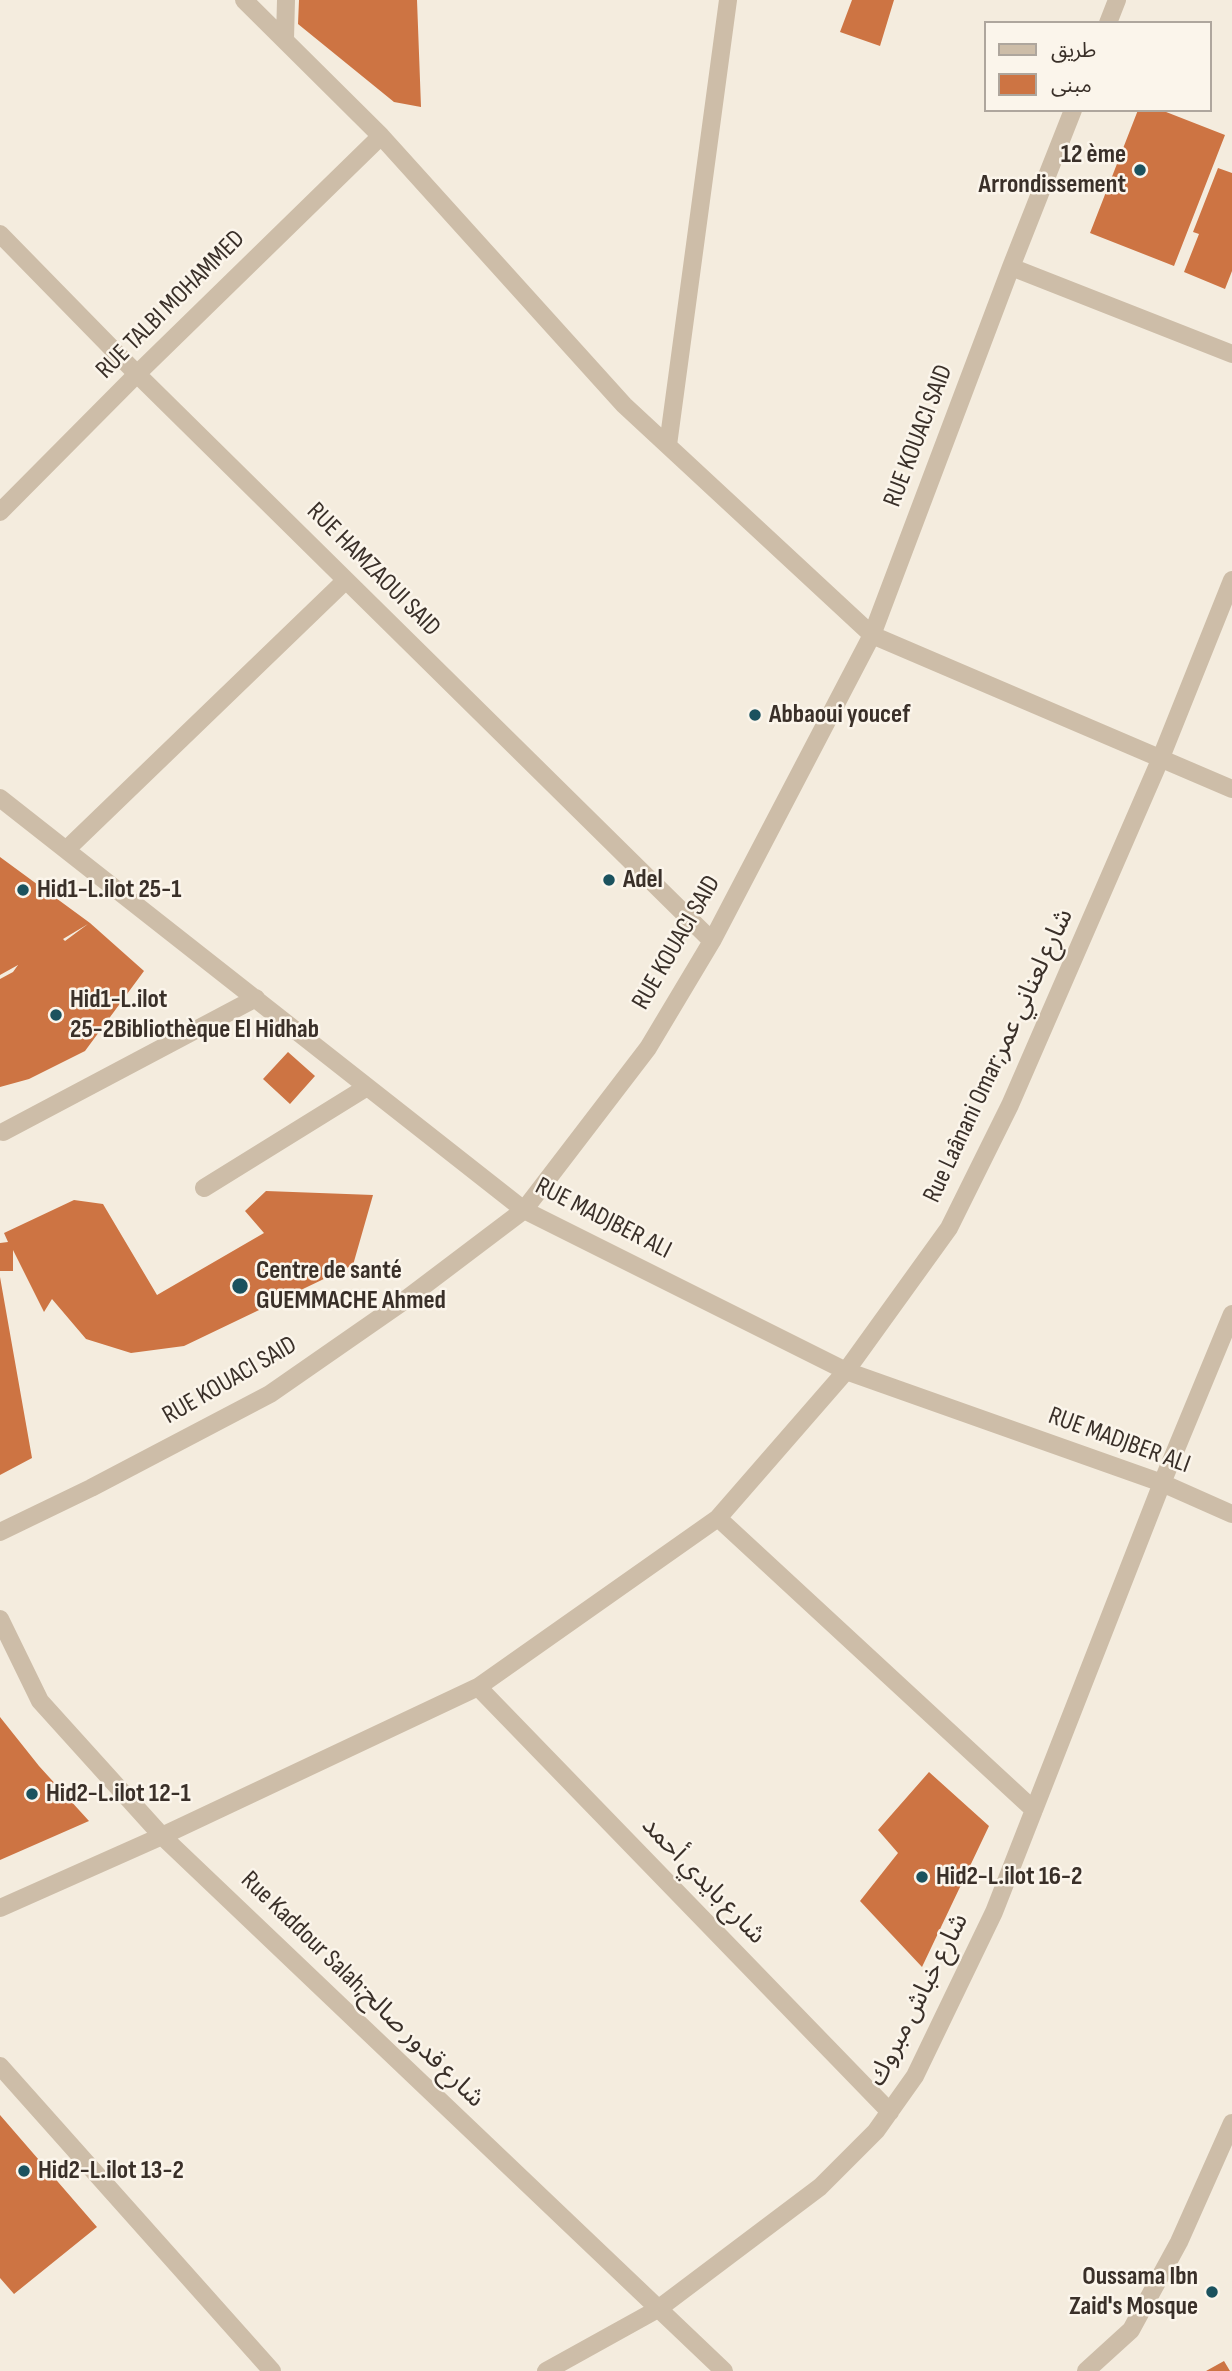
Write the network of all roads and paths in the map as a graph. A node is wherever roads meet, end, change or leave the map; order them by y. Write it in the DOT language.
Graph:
graph roads {
  1 [pos="244,0"];
  2 [pos="286,0"];
  3 [pos="728,0"];
  4 [pos="1117,0"];
  5 [pos="1109,21"];
  6 [pos="285,39"];
  7 [pos="1072,112"];
  8 [pos="380,136"];
  9 [pos="0,234"];
  10 [pos="1011,267"];
  11 [pos="1232,354"];
  12 [pos="137,374"];
  13 [pos="667,445"];
  14 [pos="0,512"];
  15 [pos="346,580"];
  16 [pos="1232,580"];
  17 [pos="872,635"];
  18 [pos="1160,760"];
  19 [pos="1232,789"];
  20 [pos="0,798"];
  21 [pos="67,849"];
  22 [pos="712,941"];
  23 [pos="256,998"];
  24 [pos="368,1087"];
  25 [pos="3,1132"];
  26 [pos="204,1188"];
  27 [pos="524,1210"];
  28 [pos="1232,1314"];
  29 [pos="846,1370"];
  30 [pos="1162,1483"];
  31 [pos="1232,1514"];
  32 [pos="718,1518"];
  33 [pos="0,1532"];
  34 [pos="0,1619"];
  35 [pos="478,1687"];
  36 [pos="1034,1811"];
  37 [pos="162,1836"];
  38 [pos="0,1908"];
  39 [pos="0,2066"];
  40 [pos="890,2112"];
  41 [pos="1232,2123"];
  42 [pos="658,2309"];
  43 [pos="272,2371"];
  44 [pos="546,2371"];
  45 [pos="724,2371"];
  46 [pos="1086,2371"];
  1 -- 6 [label="street"];
  2 -- 6 [label="street"];
  3 -- 13 [label="street"];
  4 -- 5 [label="street"];
  6 -- 8 [label="street"];
  7 -- 10 [label="street, RUE KOUACI SAID"];
  8 -- 12 [label="street, RUE TALBI MOHAMMED"];
  8 -- 13 [label="street"];
  9 -- 12 [label="street, RUE HAMZAOUI SAID"];
  10 -- 11 [label="street"];
  10 -- 17 [label="street, RUE KOUACI SAID"];
  12 -- 14 [label="street, RUE TALBI MOHAMMED"];
  12 -- 15 [label="street, RUE HAMZAOUI SAID"];
  13 -- 17 [label="street"];
  15 -- 21 [label="street"];
  15 -- 22 [label="street, RUE HAMZAOUI SAID"];
  16 -- 18 [label="street, Rue Laânani Omar;شارع لعناني عمر"];
  17 -- 18 [label="street"];
  17 -- 22 [label="street, RUE KOUACI SAID"];
  18 -- 19 [label="street"];
  18 -- 29 [label="street, Rue Laânani Omar;شارع لعناني عمر"];
  20 -- 21 [label="street, RUE MADJBER ALI"];
  21 -- 23 [label="street, RUE MADJBER ALI"];
  22 -- 27 [label="street, RUE KOUACI SAID"];
  23 -- 24 [label="street, RUE MADJBER ALI"];
  23 -- 25 [label="street"];
  24 -- 26 [label="street"];
  24 -- 27 [label="street, RUE MADJBER ALI"];
  27 -- 29 [label="street, RUE MADJBER ALI"];
  27 -- 33 [label="street, RUE KOUACI SAID"];
  28 -- 30 [label="street, شارع خباش مبروك"];
  29 -- 30 [label="street, RUE MADJBER ALI"];
  29 -- 32 [label="street, Rue Laânani Omar;شارع لعناني عمر"];
  30 -- 31 [label="street, RUE MADJBER ALI"];
  30 -- 36 [label="street, شارع خباش مبروك"];
  32 -- 35 [label="street, Rue Laânani Omar;شارع لعناني عمر"];
  32 -- 36 [label="street"];
  34 -- 37 [label="street, Rue Kaddour Salah;شارع قدور صالح"];
  35 -- 37 [label="street, Rue Laânani Omar;شارع لعناني عمر"];
  35 -- 40 [label="street, شارع بايدي أحمد"];
  36 -- 40 [label="street, شارع خباش مبروك"];
  37 -- 38 [label="street, Rue Laânani Omar;شارع لعناني عمر"];
  37 -- 42 [label="street, Rue Kaddour Salah;شارع قدور صالح"];
  39 -- 43 [label="street"];
  40 -- 42 [label="street, شارع خباش مبروك"];
  41 -- 46 [label="street"];
  42 -- 44 [label="street, شارع خباش مبروك"];
  42 -- 45 [label="street, Rue Kaddour Salah;شارع قدور صالح"];
}
